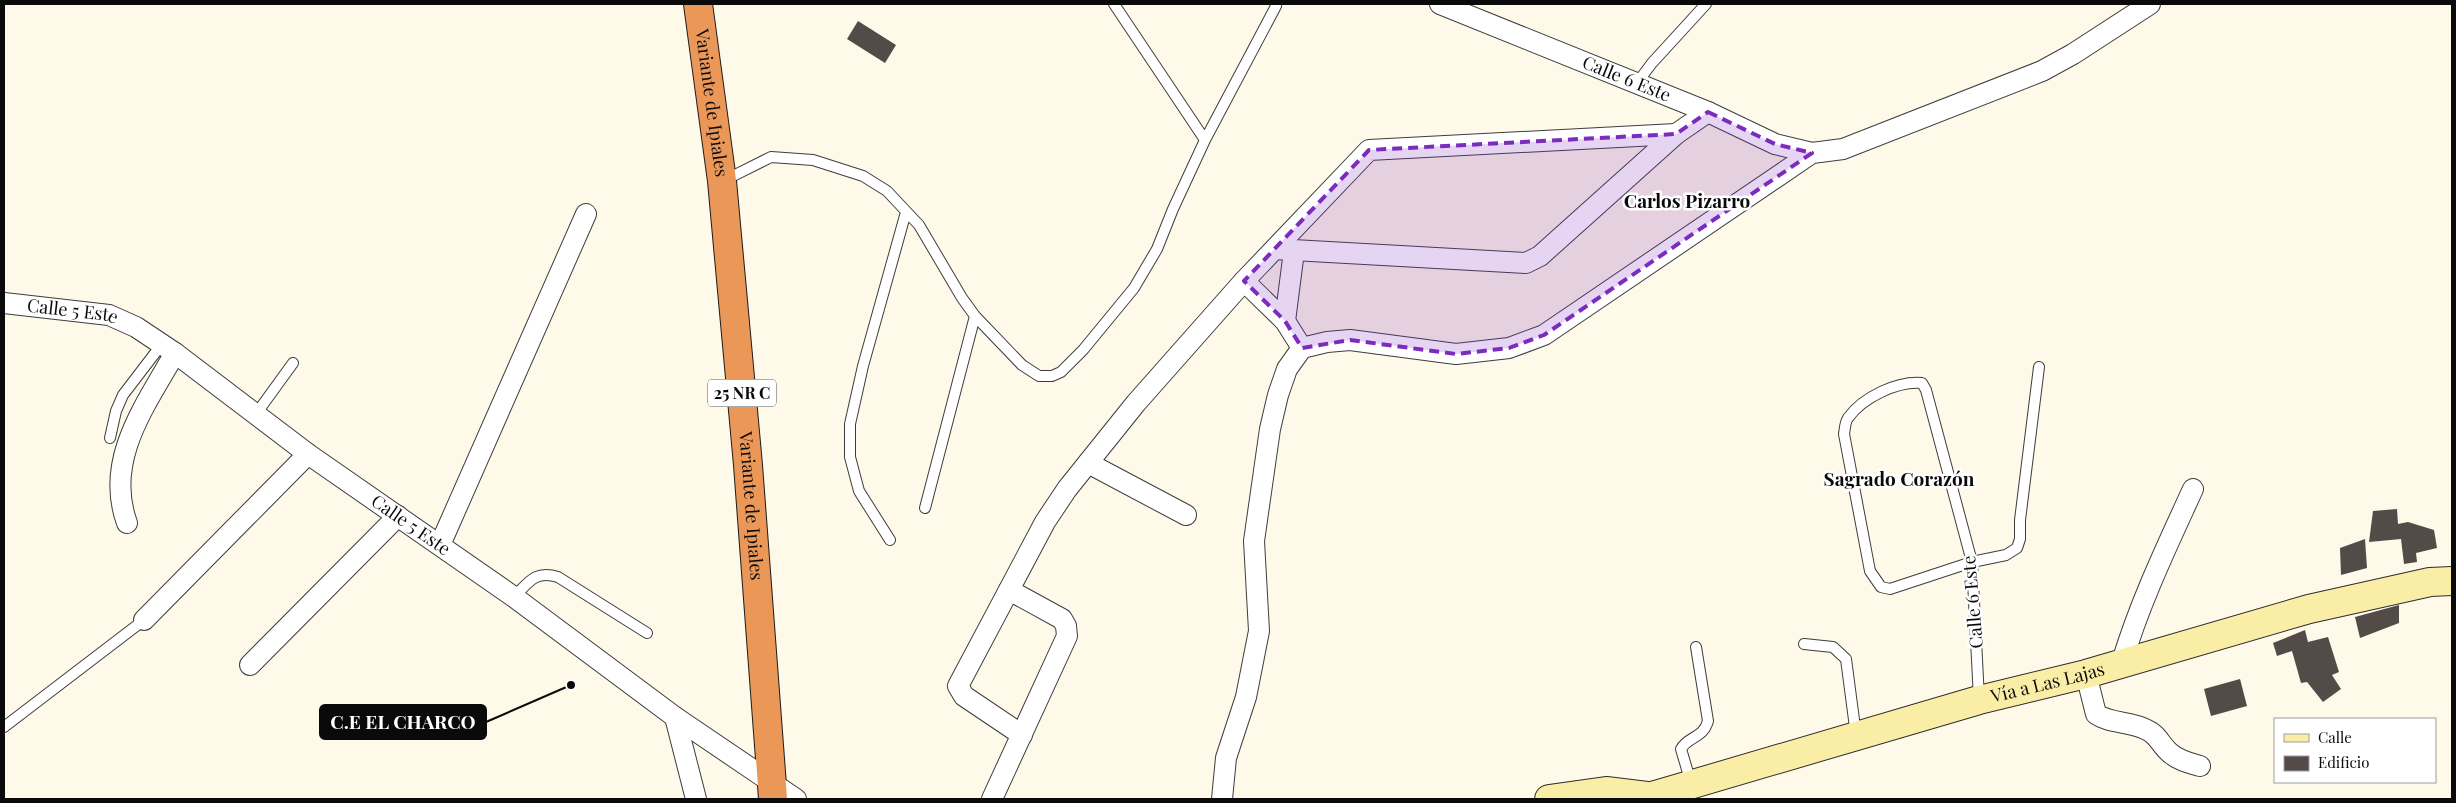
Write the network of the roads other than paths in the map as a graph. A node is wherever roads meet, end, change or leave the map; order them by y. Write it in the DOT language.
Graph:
graph roads {
  1 [pos="698,4"];
  2 [pos="1114,4"];
  3 [pos="1440,4"];
  4 [pos="1706,4"];
  5 [pos="2150,4"];
  6 [pos="1276,6"];
  7 [pos="1637,83"];
  8 [pos="1708,112"];
  9 [pos="1676,134"];
  10 [pos="1205,140"];
  11 [pos="1812,153"];
  12 [pos="722,181"];
  13 [pos="906,212"];
  14 [pos="586,214"];
  15 [pos="1284,250"];
  16 [pos="1244,281"];
  17 [pos="4,303"];
  18 [pos="975,316"];
  19 [pos="1285,321"];
  20 [pos="1302,348"];
  21 [pos="168,349"];
  22 [pos="293,363"];
  23 [pos="2039,367"];
  24 [pos="256,414"];
  25 [pos="110,438"];
  26 [pos="308,454"];
  27 [pos="1088,463"];
  28 [pos="2193,489"];
  29 [pos="925,508"];
  30 [pos="1186,515"];
  31 [pos="398,516"];
  32 [pos="127,523"];
  33 [pos="890,540"];
  34 [pos="440,545"];
  35 [pos="1972,562"];
  36 [pos="2452,581"];
  37 [pos="1009,590"];
  38 [pos="514,598"];
  39 [pos="144,620"];
  40 [pos="647,633"];
  41 [pos="1804,644"];
  42 [pos="1696,647"];
  43 [pos="2122,662"];
  44 [pos="250,665"];
  45 [pos="2086,674"];
  46 [pos="1979,700"];
  47 [pos="675,717"];
  48 [pos="4,728"];
  49 [pos="1022,735"];
  50 [pos="1856,736"];
  51 [pos="2200,766"];
  52 [pos="1691,784"];
  53 [pos="773,791"];
  54 [pos="1644,798"];
  55 [pos="696,799"];
  56 [pos="796,799"];
  57 [pos="992,799"];
  58 [pos="1222,799"];
  59 [pos="1549,799"];
  1 -- 12 [label="highway, Variante de Ipiales / 25 NR C"];
  2 -- 10 [label="lane"];
  3 -- 7 [label="street, Calle 6 Este"];
  4 -- 7 [label="lane"];
  5 -- 11 [label="street"];
  6 -- 10 [label="lane"];
  7 -- 8 [label="street, Calle 6 Este"];
  8 -- 9 [label="street"];
  8 -- 11 [label="street, Calle 6 Este"];
  9 -- 15 [label="street"];
  9 -- 15 [label="street"];
  10 -- 18 [label="lane"];
  11 -- 20 [label="street"];
  12 -- 13 [label="lane"];
  12 -- 53 [label="highway, Variante de Ipiales / 25 NR C"];
  13 -- 18 [label="lane"];
  13 -- 33 [label="lane"];
  14 -- 34 [label="street"];
  15 -- 16 [label="street"];
  15 -- 19 [label="street"];
  16 -- 19 [label="street"];
  16 -- 27 [label="street"];
  17 -- 21 [label="street, Calle 5 Este"];
  18 -- 29 [label="lane"];
  19 -- 20 [label="street"];
  20 -- 58 [label="street"];
  21 -- 24 [label="street, Calle 5 Este"];
  21 -- 25 [label="lane"];
  21 -- 32 [label="street"];
  22 -- 24 [label="lane"];
  23 -- 35 [label="lane"];
  24 -- 26 [label="street, Calle 5 Este"];
  26 -- 31 [label="street, Calle 5 Este"];
  26 -- 39 [label="street"];
  27 -- 30 [label="street"];
  27 -- 37 [label="street"];
  28 -- 43 [label="street"];
  31 -- 34 [label="street, Calle 5 Este"];
  31 -- 44 [label="street"];
  34 -- 38 [label="street, Calle 5 Este"];
  35 -- 35 [label="lane, Calle 6 Este"];
  35 -- 46 [label="lane, Calle 6 Este"];
  36 -- 43 [label="street, Vía a Las Lajas"];
  37 -- 49 [label="street"];
  37 -- 49 [label="street"];
  38 -- 40 [label="lane"];
  38 -- 47 [label="street, Calle 5 Este"];
  39 -- 48 [label="lane"];
  41 -- 50 [label="lane"];
  42 -- 52 [label="lane"];
  43 -- 45 [label="street, Vía a Las Lajas"];
  45 -- 46 [label="street, Vía a Las Lajas"];
  45 -- 51 [label="street"];
  46 -- 50 [label="street, Vía a Las Lajas"];
  47 -- 53 [label="street, Calle 5 Este"];
  47 -- 55 [label="street"];
  49 -- 57 [label="street"];
  50 -- 52 [label="street, Vía a Las Lajas"];
  52 -- 54 [label="street, Vía a Las Lajas"];
  53 -- 56 [label="street, Calle 5 Este"];
  54 -- 59 [label="street"];
}
